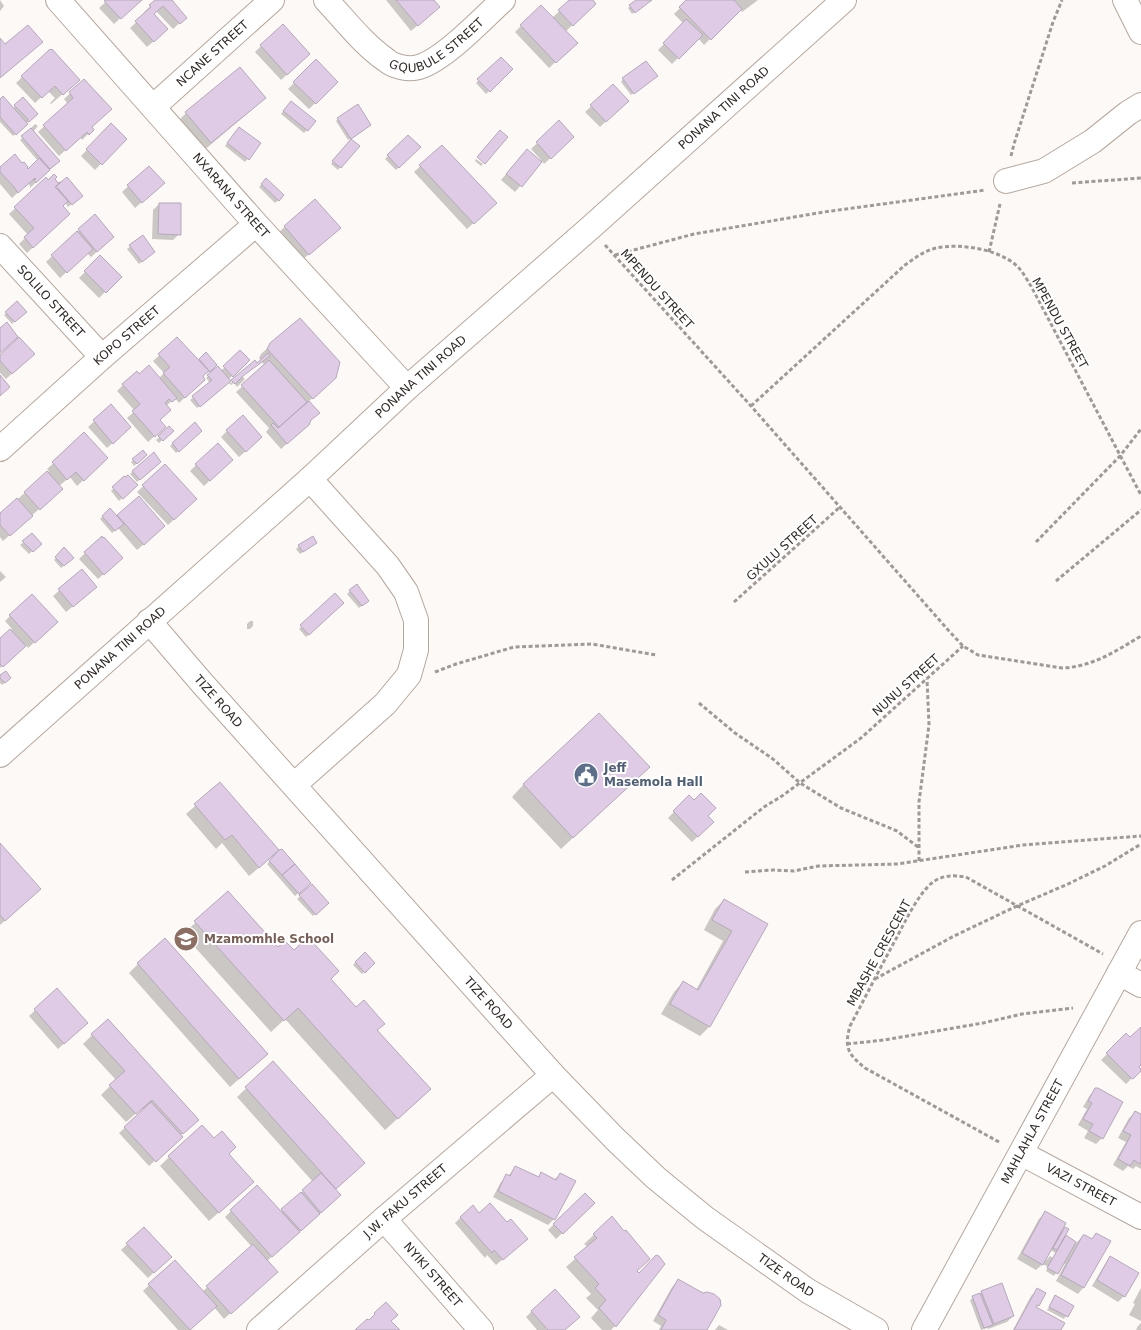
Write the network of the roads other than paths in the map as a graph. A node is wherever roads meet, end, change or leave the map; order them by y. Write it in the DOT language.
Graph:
graph roads {
  1 [pos="58,0"];
  2 [pos="272,0"];
  3 [pos="326,0"];
  4 [pos="503,0"];
  5 [pos="844,0"];
  6 [pos="1126,0"];
  7 [pos="1141,32"];
  8 [pos="1141,105"];
  9 [pos="153,107"];
  10 [pos="1005,184"];
  11 [pos="256,224"];
  12 [pos="0,246"];
  13 [pos="102,357"];
  14 [pos="407,388"];
  15 [pos="0,449"];
  16 [pos="310,478"];
  17 [pos="149,621"];
  18 [pos="0,755"];
  19 [pos="294,785"];
  20 [pos="1141,933"];
  21 [pos="1121,969"];
  22 [pos="1141,985"];
  23 [pos="553,1075"];
  24 [pos="1020,1153"];
  25 [pos="1141,1217"];
  26 [pos="384,1218"];
  27 [pos="259,1330"];
  28 [pos="481,1330"];
  29 [pos="876,1330"];
  30 [pos="924,1330"];
  1 -- 9 [label="street, NXARANA STREET"];
  2 -- 9 [label="street, NCANE STREET"];
  3 -- 4 [label="street, GQUBULE STREET"];
  5 -- 14 [label="street, PONANA TINI ROAD"];
  6 -- 7 [label="street"];
  8 -- 10 [label="street"];
  9 -- 11 [label="street, NXARANA STREET"];
  11 -- 13 [label="street, KOPO STREET"];
  11 -- 14 [label="street, NXARANA STREET"];
  12 -- 13 [label="street, SOLILO STREET"];
  13 -- 15 [label="street, KOPO STREET"];
  14 -- 16 [label="street, PONANA TINI ROAD"];
  16 -- 17 [label="street, PONANA TINI ROAD"];
  16 -- 19 [label="street"];
  17 -- 18 [label="street, PONANA TINI ROAD"];
  17 -- 19 [label="street, TIZE ROAD"];
  19 -- 23 [label="street, TIZE ROAD"];
  20 -- 21 [label="street, MAHLAHLA STREET"];
  21 -- 22 [label="street"];
  21 -- 24 [label="street, MAHLAHLA STREET"];
  23 -- 26 [label="street, J.W. FAKU STREET"];
  23 -- 29 [label="street, TIZE ROAD"];
  24 -- 25 [label="street, VAZI STREET"];
  24 -- 30 [label="street, MAHLAHLA STREET"];
  26 -- 27 [label="street, J.W. FAKU STREET"];
  26 -- 28 [label="street, NYIKI STREET"];
}
